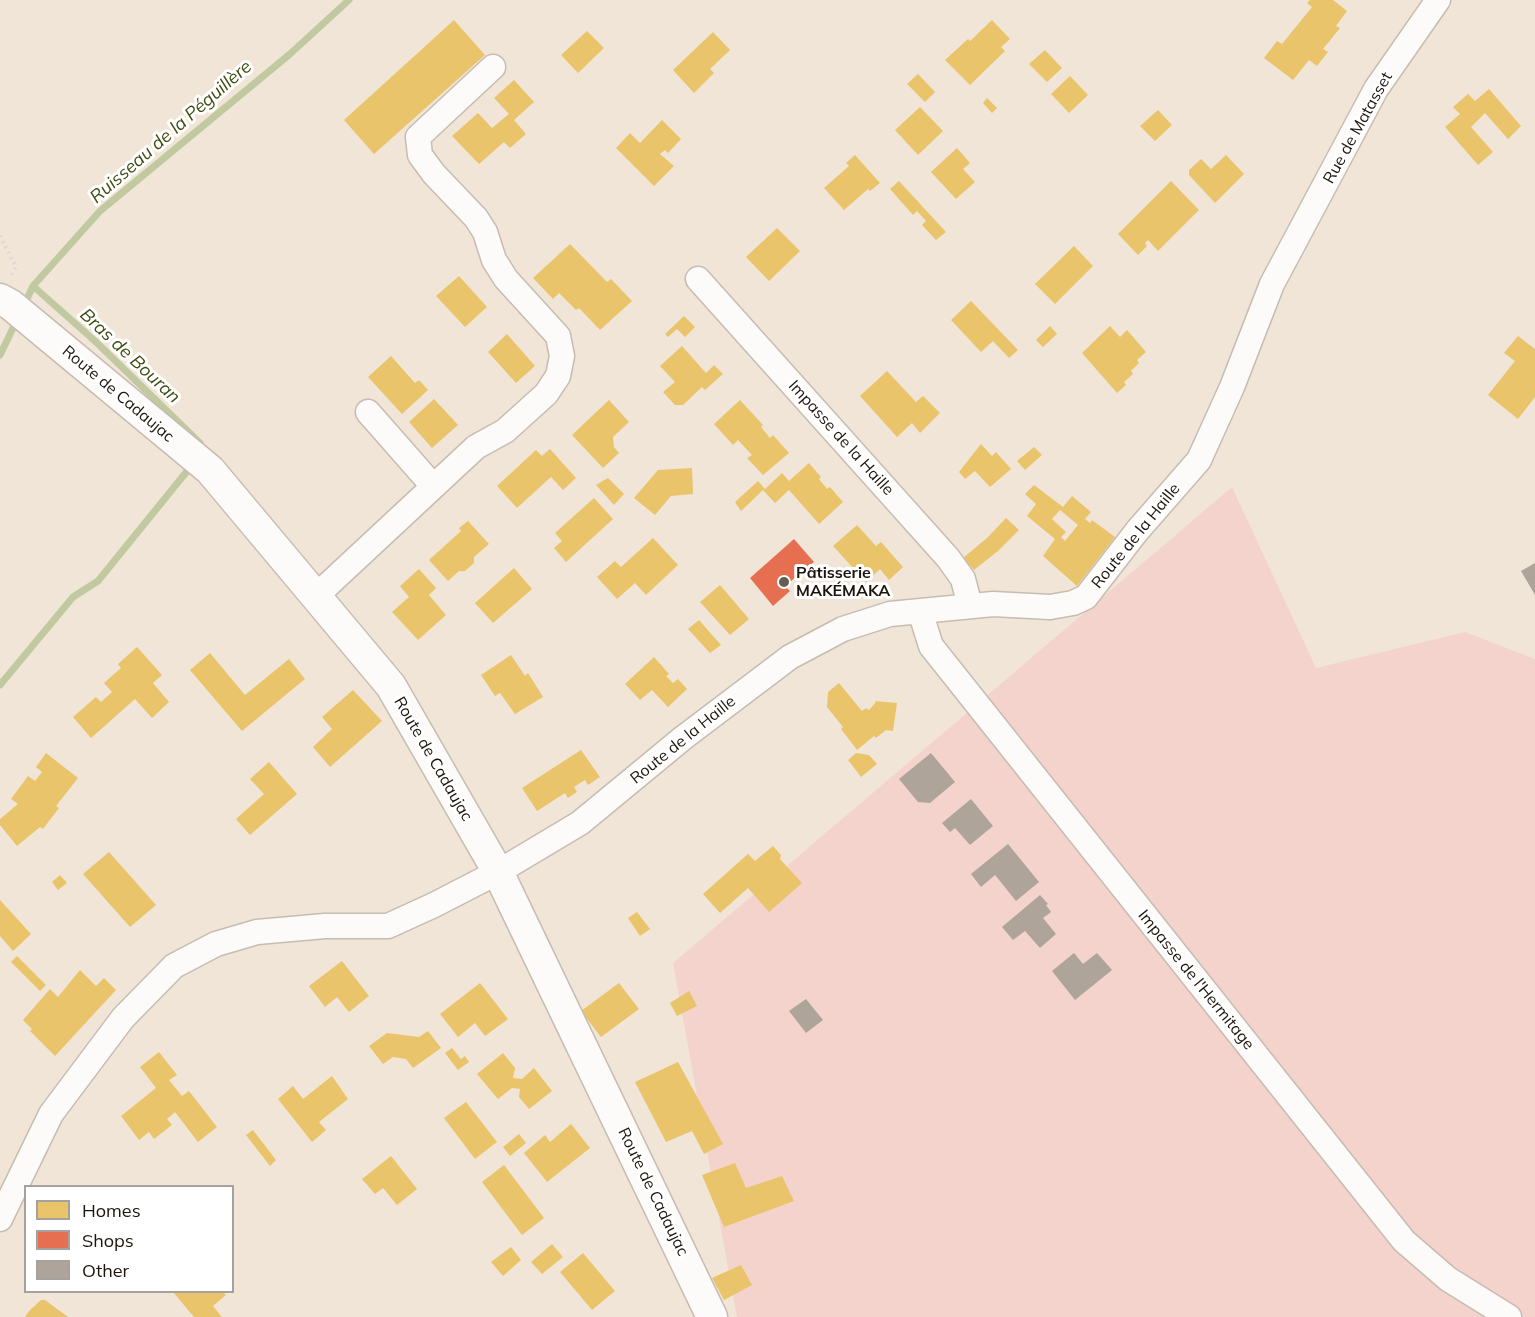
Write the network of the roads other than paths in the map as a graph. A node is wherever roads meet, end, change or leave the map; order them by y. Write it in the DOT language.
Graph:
graph roads {
  1 [pos="1438,0"];
  2 [pos="493,67"];
  3 [pos="1320,196"];
  4 [pos="698,279"];
  5 [pos="5,297"];
  6 [pos="368,412"];
  7 [pos="433,486"];
  8 [pos="316,596"];
  9 [pos="970,606"];
  10 [pos="920,611"];
  11 [pos="498,872"];
  12 [pos="0,1219"];
  13 [pos="712,1317"];
  14 [pos="1509,1317"];
  1 -- 3 [label="street, Rue de Matasset"];
  2 -- 7 [label="street"];
  3 -- 9 [label="street, Route de la Haille"];
  4 -- 9 [label="street, Impasse de la Haille"];
  5 -- 8 [label="street, Route de Cadaujac"];
  6 -- 7 [label="street"];
  7 -- 8 [label="street"];
  8 -- 11 [label="street, Route de Cadaujac"];
  9 -- 10 [label="street, Route de la Haille"];
  10 -- 11 [label="street, Route de la Haille"];
  10 -- 14 [label="street, Impasse de l'Hermitage"];
  11 -- 12 [label="street, Route de la Haille"];
  11 -- 13 [label="street, Route de Cadaujac"];
}
